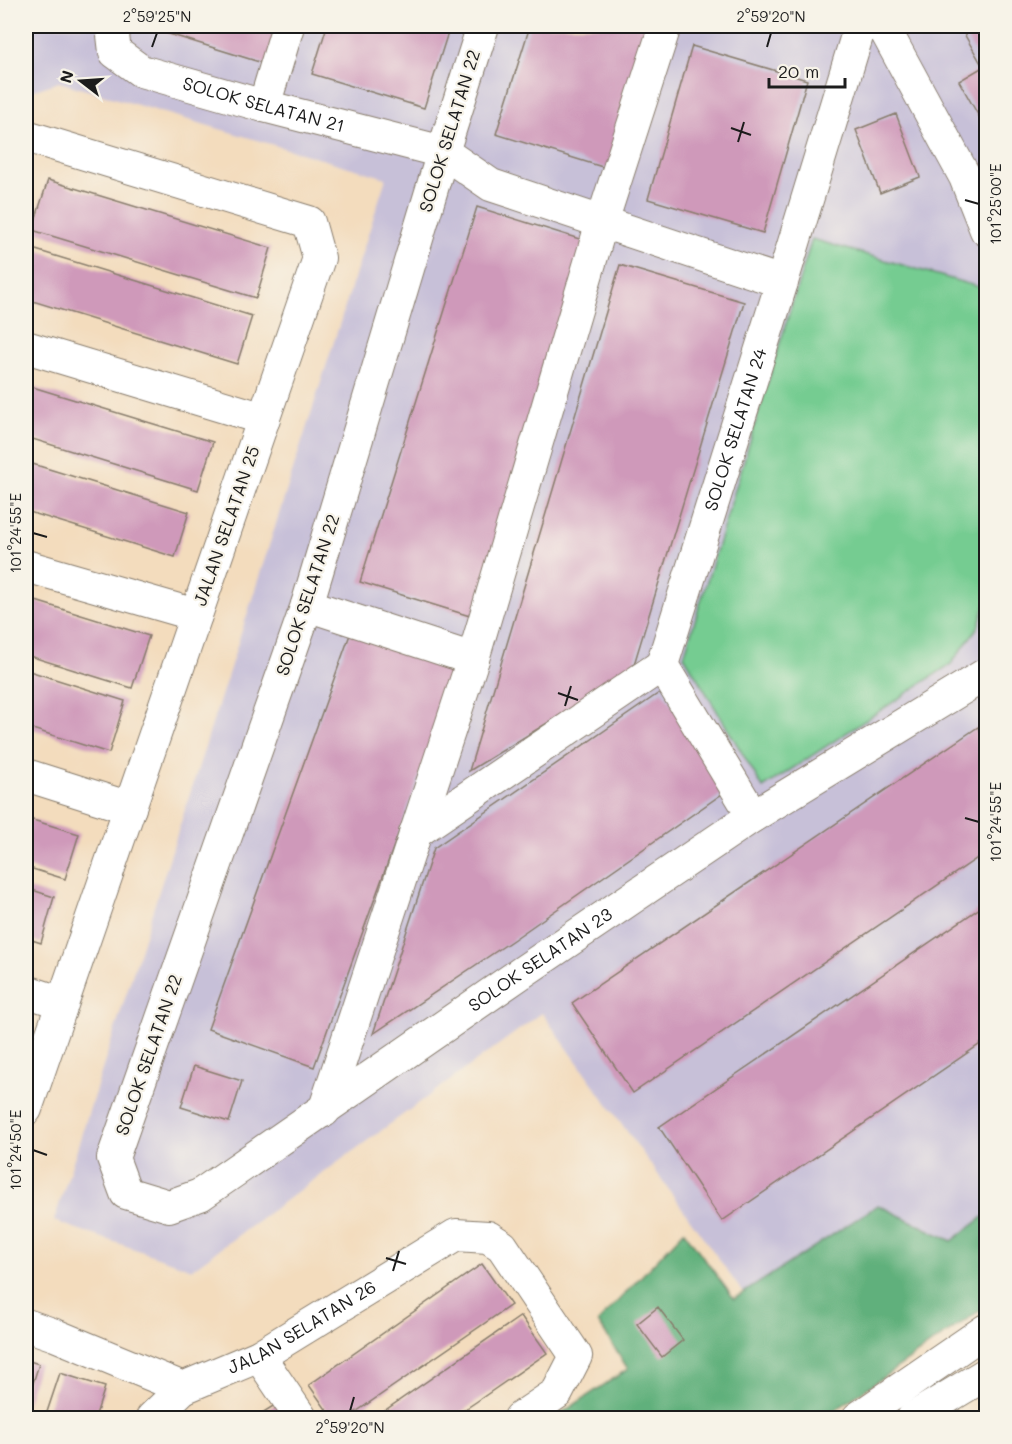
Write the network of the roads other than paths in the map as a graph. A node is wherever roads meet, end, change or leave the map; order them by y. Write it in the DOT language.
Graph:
graph roads {
  1 [pos="116,26"];
  2 [pos="288,26"];
  3 [pos="483,26"];
  4 [pos="665,26"];
  5 [pos="860,26"];
  6 [pos="883,26"];
  7 [pos="264,106"];
  8 [pos="26,136"];
  9 [pos="443,152"];
  10 [pos="602,222"];
  11 [pos="987,230"];
  12 [pos="783,282"];
  13 [pos="26,347"];
  14 [pos="264,419"];
  15 [pos="26,566"];
  16 [pos="307,605"];
  17 [pos="196,615"];
  18 [pos="473,659"];
  19 [pos="662,664"];
  20 [pos="987,674"];
  21 [pos="26,775"];
  22 [pos="130,808"];
  23 [pos="753,816"];
  24 [pos="416,833"];
  25 [pos="26,991"];
  26 [pos="62,1003"];
  27 [pos="26,1109"];
  28 [pos="324,1111"];
  29 [pos="113,1158"];
  30 [pos="26,1325"];
  31 [pos="987,1330"];
  32 [pos="259,1356"];
  33 [pos="987,1374"];
  34 [pos="183,1388"];
  35 [pos="152,1419"];
  36 [pos="301,1419"];
  37 [pos="520,1419"];
  38 [pos="858,1419"];
  39 [pos="913,1419"];
  1 -- 7 [label="street, SOLOK SELATAN 21"];
  2 -- 7 [label="street"];
  3 -- 9 [label="street, SOLOK SELATAN 22"];
  4 -- 10 [label="street"];
  5 -- 12 [label="street, SOLOK SELATAN 24"];
  6 -- 11 [label="street"];
  7 -- 9 [label="street, SOLOK SELATAN 21"];
  8 -- 14 [label="street, JALAN SELATAN 25"];
  9 -- 10 [label="street"];
  9 -- 16 [label="street, SOLOK SELATAN 22"];
  10 -- 12 [label="street"];
  10 -- 18 [label="street"];
  12 -- 19 [label="street, SOLOK SELATAN 24"];
  13 -- 14 [label="street"];
  14 -- 17 [label="street, JALAN SELATAN 25"];
  15 -- 17 [label="street"];
  16 -- 18 [label="street"];
  16 -- 29 [label="street, SOLOK SELATAN 22"];
  17 -- 22 [label="street, JALAN SELATAN 25"];
  18 -- 24 [label="street"];
  19 -- 23 [label="street"];
  19 -- 24 [label="street"];
  20 -- 23 [label="street, SOLOK SELATAN 23"];
  21 -- 22 [label="street"];
  22 -- 26 [label="street, JALAN SELATAN 25"];
  23 -- 28 [label="street, SOLOK SELATAN 23"];
  24 -- 28 [label="street"];
  25 -- 26 [label="street"];
  26 -- 27 [label="street, JALAN SELATAN 25"];
  28 -- 29 [label="street, SOLOK SELATAN 23"];
  30 -- 34 [label="street"];
  31 -- 38 [label="street"];
  32 -- 34 [label="street, JALAN SELATAN 26"];
  32 -- 36 [label="street"];
  32 -- 37 [label="street, JALAN SELATAN 26"];
  33 -- 39 [label="street"];
  34 -- 35 [label="street"];
}
